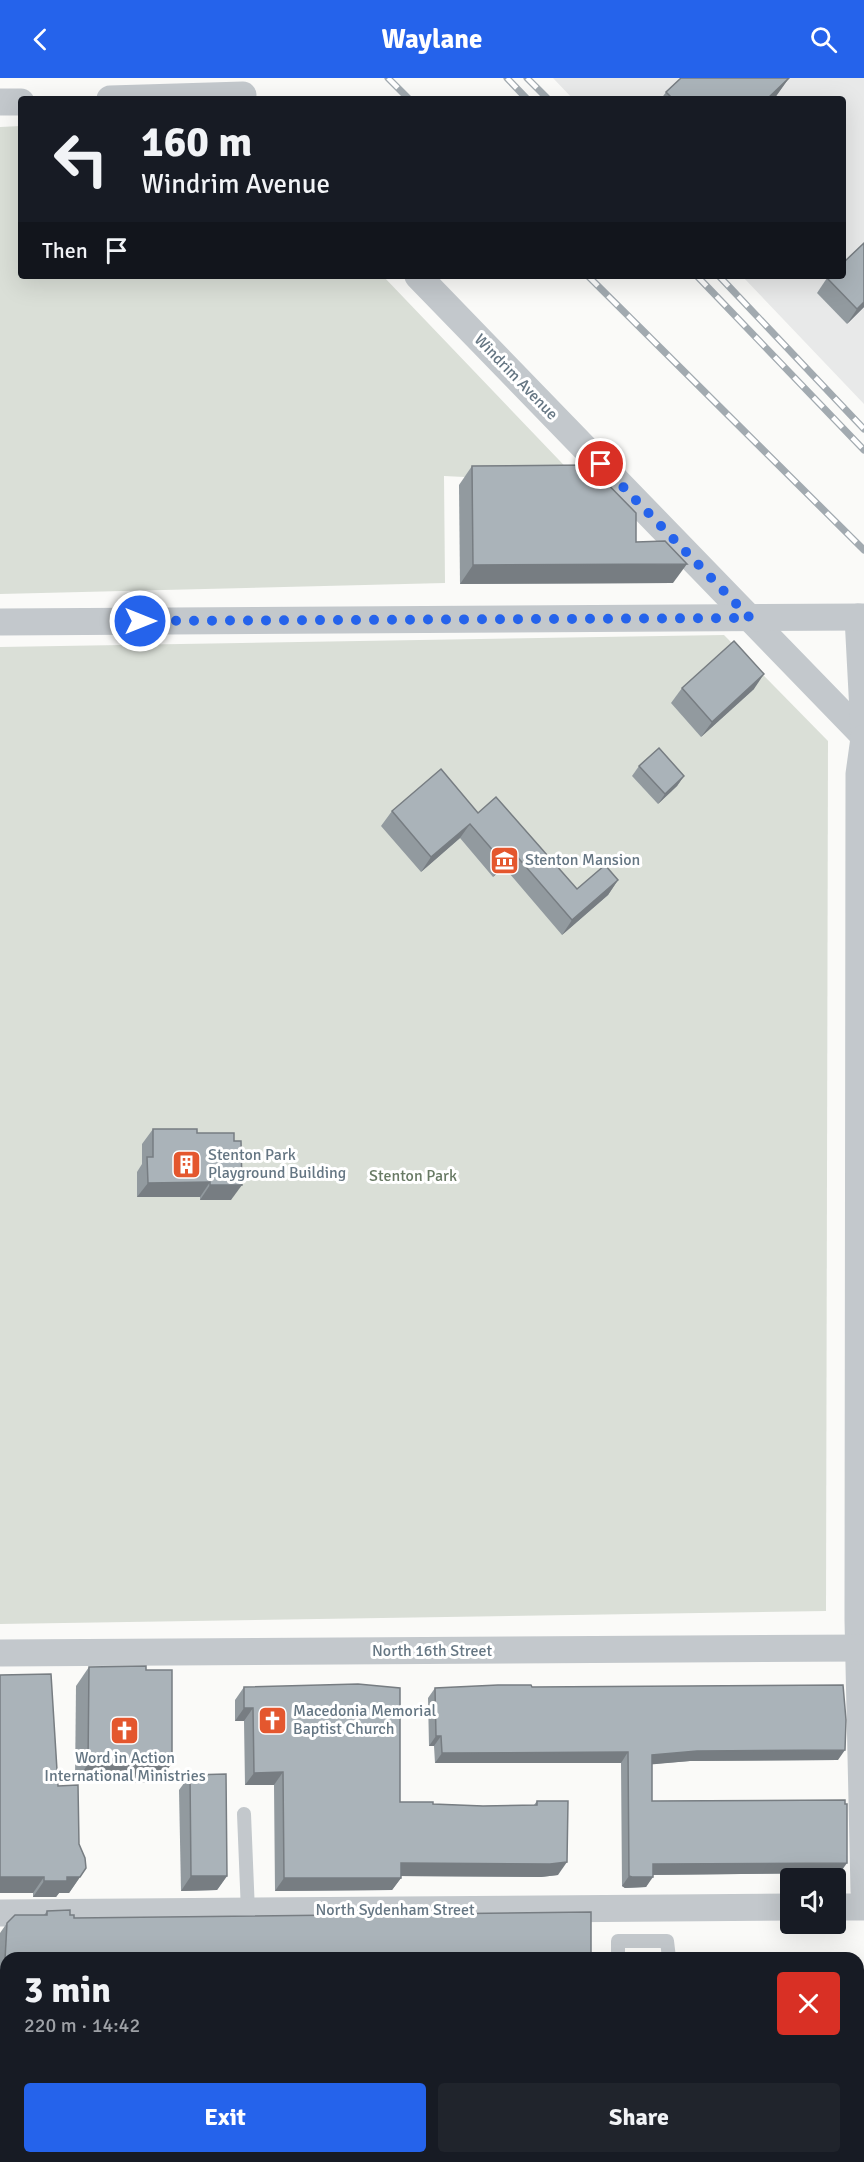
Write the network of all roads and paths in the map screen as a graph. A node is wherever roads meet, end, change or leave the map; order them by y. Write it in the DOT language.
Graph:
graph roads {
  1 [pos="239,91"];
  2 [pos="158,96"];
  3 [pos="0,102"];
  4 [pos="18,102"];
  5 [pos="421,279"];
  6 [pos="861,617"];
  7 [pos="750,618"];
  8 [pos="0,622"];
  9 [pos="864,731"];
  10 [pos="864,737"];
  11 [pos="861,1648"];
  12 [pos="0,1653"];
  13 [pos="244,1814"];
  14 [pos="864,1891"];
  15 [pos="780,1907"];
  16 [pos="846,1907"];
  17 [pos="864,1907"];
  18 [pos="248,1911"];
  19 [pos="0,1913"];
  20 [pos="618,1952"];
  21 [pos="668,1952"];
  1 -- 2 [label="street"];
  3 -- 4 [label="street"];
  5 -- 7 [label="street, Windrim Avenue"];
  6 -- 7 [label="street"];
  6 -- 9 [label="street"];
  7 -- 8 [label="street"];
  7 -- 10 [label="street, Windrim Avenue"];
  10 -- 11 [label="street"];
  11 -- 12 [label="street, North 16th Street"];
  11 -- 14 [label="street"];
  13 -- 18 [label="lane"];
  15 -- 18 [label="street, North Sydenham Street"];
  16 -- 17 [label="street"];
  18 -- 19 [label="street, North Sydenham Street"];
  20 -- 21 [label="lane"];
}
